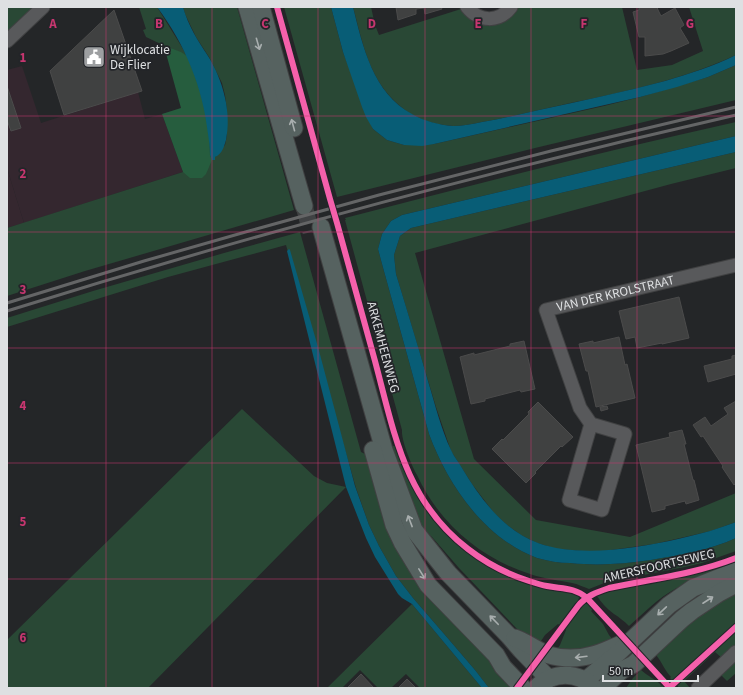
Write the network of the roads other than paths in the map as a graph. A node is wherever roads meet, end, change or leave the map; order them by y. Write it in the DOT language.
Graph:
graph roads {
  1 [pos="43,7"];
  2 [pos="247,7"];
  3 [pos="261,7"];
  4 [pos="467,7"];
  5 [pos="511,7"];
  6 [pos="7,41"];
  7 [pos="736,265"];
  8 [pos="591,424"];
  9 [pos="736,571"];
  10 [pos="736,584"];
  11 [pos="510,636"];
  12 [pos="631,640"];
  13 [pos="736,652"];
  14 [pos="496,655"];
  15 [pos="634,664"];
  16 [pos="590,684"];
  17 [pos="540,685"];
  18 [pos="523,688"];
  19 [pos="605,688"];
  20 [pos="619,688"];
  21 [pos="698,688"];
  1 -- 6 [label="street"];
  2 -- 3 [label="main road, one-way"];
  4 -- 5 [label="street"];
  7 -- 8 [label="street, VAN DER KROLSTRAAT"];
  8 -- 8 [label="street"];
  9 -- 12 [label="main road, AMERSFOORTSEWEG, one-way"];
  15 -- 10 [label="main road, one-way"];
  12 -- 11 [label="main road, one-way"];
  11 -- 14 [label="main road, ARKEMHEENWEG, one-way"];
  11 -- 17 [label="main road, ARKEMHEENWEG"];
  12 -- 16 [label="main road, AMERSFOORTSEWEG"];
  13 -- 21 [label="street"];
  14 -- 17 [label="main road, ARKEMHEENWEG"];
  14 -- 18 [label="main road, ARKEMHEENWEG"];
  15 -- 19 [label="main road"];
  15 -- 20 [label="main road"];
  16 -- 17 [label="main road"];
}
